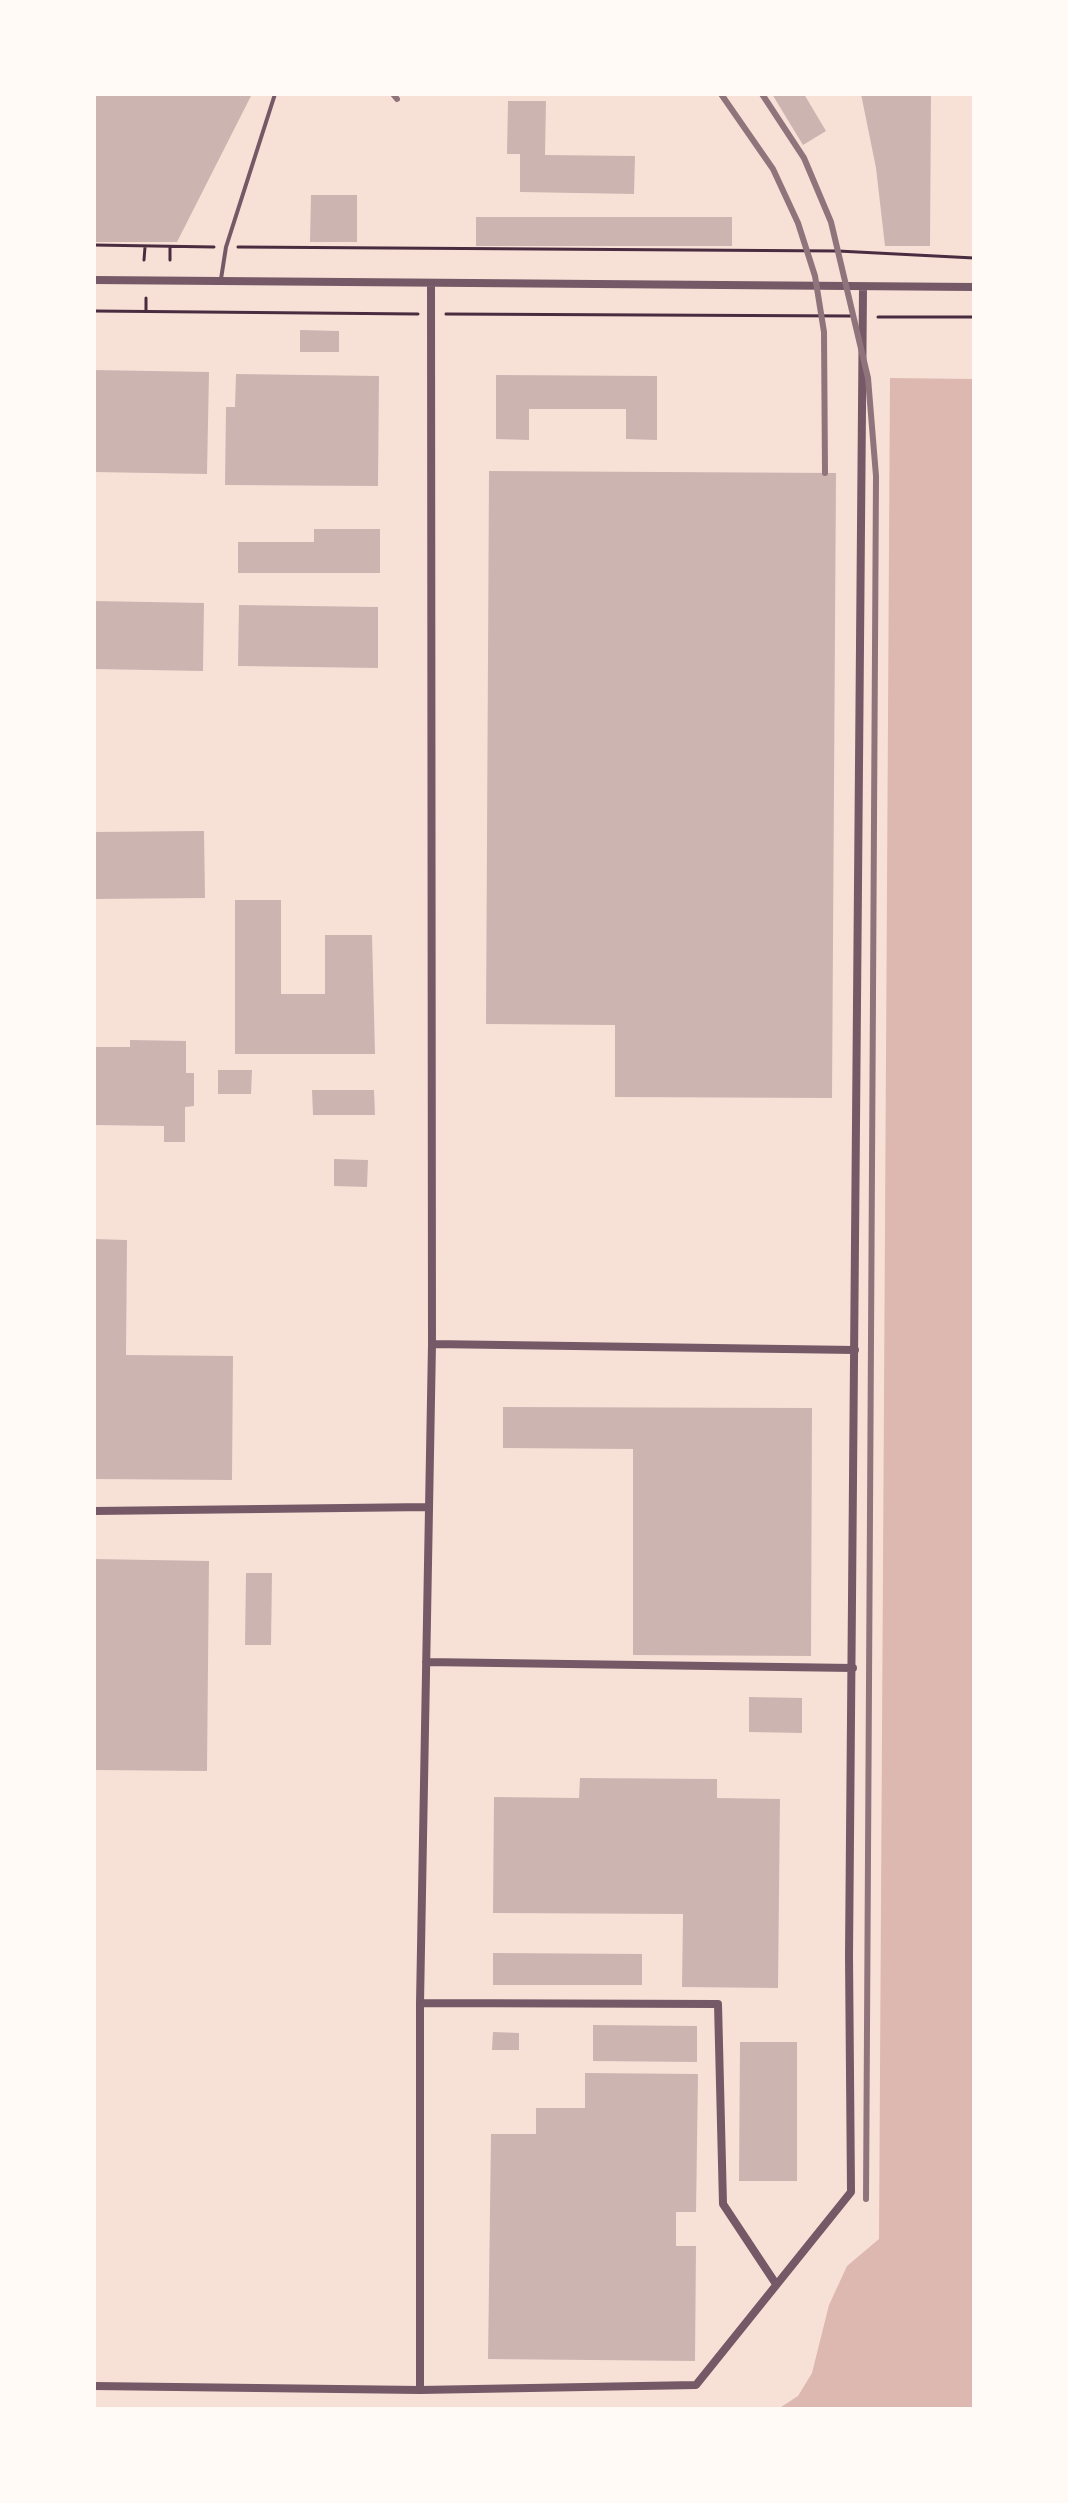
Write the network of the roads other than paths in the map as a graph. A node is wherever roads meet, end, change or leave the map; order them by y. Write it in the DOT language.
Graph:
graph roads {
  1 [pos="275,94"];
  2 [pos="94,280"];
  3 [pos="221,282"];
  4 [pos="431,283"];
  5 [pos="974,287"];
  6 [pos="863,288"];
  7 [pos="432,1344"];
  8 [pos="855,1350"];
  9 [pos="428,1507"];
  10 [pos="94,1511"];
  11 [pos="426,1662"];
  12 [pos="853,1668"];
  13 [pos="420,2003"];
  14 [pos="776,2284"];
  15 [pos="94,2386"];
  16 [pos="420,2390"];
  1 -- 3 [label="lane"];
  2 -- 3 [label="street"];
  3 -- 4 [label="street"];
  4 -- 6 [label="street"];
  4 -- 7 [label="street"];
  5 -- 6 [label="street"];
  6 -- 8 [label="street"];
  7 -- 8 [label="street"];
  7 -- 9 [label="street"];
  8 -- 12 [label="street"];
  9 -- 10 [label="street"];
  9 -- 11 [label="street"];
  11 -- 12 [label="street"];
  11 -- 13 [label="street"];
  12 -- 14 [label="street"];
  13 -- 14 [label="street"];
  13 -- 16 [label="street"];
  14 -- 16 [label="street"];
  15 -- 16 [label="street"];
}
